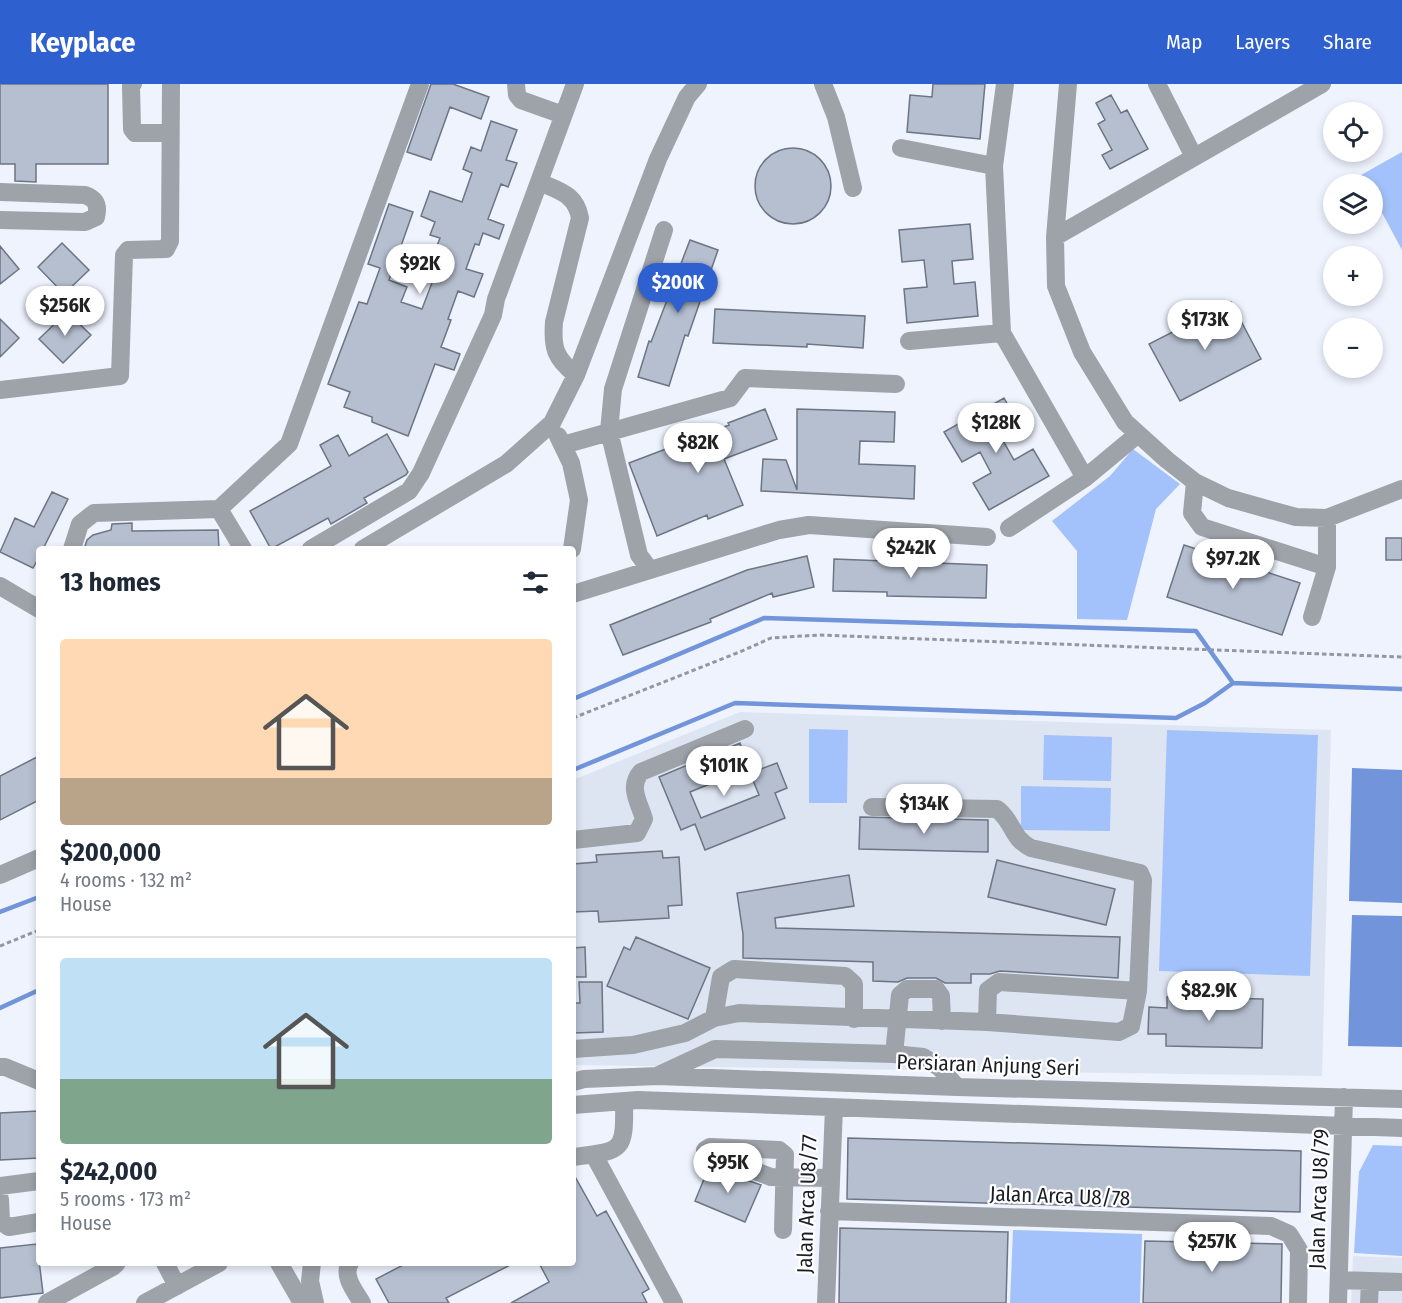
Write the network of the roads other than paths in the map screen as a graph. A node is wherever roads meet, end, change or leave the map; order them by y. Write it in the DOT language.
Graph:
graph roads {
  1 [pos="133,84"];
  2 [pos="171,84"];
  3 [pos="420,84"];
  4 [pos="516,84"];
  5 [pos="574,84"];
  6 [pos="698,84"];
  7 [pos="823,84"];
  8 [pos="1005,84"];
  9 [pos="1068,84"];
  10 [pos="1156,84"];
  11 [pos="1322,84"];
  12 [pos="563,115"];
  13 [pos="170,133"];
  14 [pos="901,148"];
  15 [pos="1194,157"];
  16 [pos="994,166"];
  17 [pos="539,182"];
  18 [pos="853,188"];
  19 [pos="0,192"];
  20 [pos="0,220"];
  21 [pos="664,230"];
  22 [pos="1055,237"];
  23 [pos="1002,333"];
  24 [pos="909,341"];
  25 [pos="576,375"];
  26 [pos="896,384"];
  27 [pos="0,390"];
  28 [pos="552,423"];
  29 [pos="609,431"];
  30 [pos="1138,434"];
  31 [pos="563,445"];
  32 [pos="1085,478"];
  33 [pos="1195,482"];
  34 [pos="1402,489"];
  35 [pos="219,509"];
  36 [pos="1328,518"];
  37 [pos="1009,528"];
  38 [pos="987,537"];
  39 [pos="73,546"];
  40 [pos="241,546"];
  41 [pos="316,546"];
  42 [pos="368,546"];
  43 [pos="572,546"];
  44 [pos="1327,567"];
  45 [pos="650,570"];
  46 [pos="0,586"];
  47 [pos="576,593"];
  48 [pos="36,607"];
  49 [pos="1312,617"];
  50 [pos="745,729"];
  51 [pos="872,807"];
  52 [pos="576,840"];
  53 [pos="36,859"];
  54 [pos="0,875"];
  55 [pos="1138,991"];
  56 [pos="714,1018"];
  57 [pos="854,1019"];
  58 [pos="897,1019"];
  59 [pos="942,1021"];
  60 [pos="987,1022"];
  61 [pos="576,1049"];
  62 [pos="894,1054"];
  63 [pos="0,1068"];
  64 [pos="658,1076"];
  65 [pos="36,1080"];
  66 [pos="576,1081"];
  67 [pos="957,1088"];
  68 [pos="1344,1097"];
  69 [pos="1402,1099"];
  70 [pos="624,1101"];
  71 [pos="576,1104"];
  72 [pos="834,1108"];
  73 [pos="1344,1126"];
  74 [pos="1402,1128"];
  75 [pos="594,1155"];
  76 [pos="576,1157"];
  77 [pos="830,1178"];
  78 [pos="36,1181"];
  79 [pos="0,1186"];
  80 [pos="0,1198"];
  81 [pos="829,1211"];
  82 [pos="36,1222"];
  83 [pos="783,1230"];
  84 [pos="114,1266"];
  85 [pos="167,1266"];
  86 [pos="214,1266"];
  87 [pos="281,1266"];
  88 [pos="312,1266"];
  89 [pos="348,1266"];
  90 [pos="1339,1280"];
  91 [pos="1370,1281"];
  92 [pos="1402,1282"];
  93 [pos="177,1286"];
  94 [pos="47,1303"];
  95 [pos="145,1303"];
  96 [pos="302,1303"];
  97 [pos="315,1303"];
  98 [pos="362,1303"];
  99 [pos="674,1303"];
  100 [pos="826,1303"];
  101 [pos="1298,1303"];
  102 [pos="1338,1303"];
  103 [pos="1369,1303"];
  1 -- 13 [label="street"];
  2 -- 13 [label="street"];
  3 -- 35 [label="street"];
  4 -- 12 [label="street"];
  5 -- 12 [label="street"];
  6 -- 25 [label="street"];
  7 -- 18 [label="street"];
  8 -- 16 [label="street"];
  9 -- 22 [label="street"];
  10 -- 15 [label="street"];
  11 -- 15 [label="street"];
  12 -- 17 [label="street"];
  13 -- 27 [label="street"];
  14 -- 16 [label="street"];
  15 -- 22 [label="street"];
  16 -- 23 [label="street"];
  17 -- 25 [label="street"];
  17 -- 41 [label="street"];
  19 -- 20 [label="street"];
  21 -- 29 [label="street"];
  22 -- 30 [label="street"];
  23 -- 24 [label="street"];
  23 -- 32 [label="street"];
  25 -- 28 [label="street"];
  26 -- 29 [label="street"];
  28 -- 31 [label="street"];
  28 -- 42 [label="street"];
  29 -- 31 [label="street"];
  29 -- 45 [label="street"];
  30 -- 32 [label="street"];
  30 -- 33 [label="street"];
  31 -- 43 [label="street"];
  32 -- 37 [label="street"];
  33 -- 36 [label="street"];
  33 -- 44 [label="street"];
  34 -- 36 [label="street"];
  35 -- 39 [label="street"];
  35 -- 40 [label="street"];
  36 -- 44 [label="street"];
  38 -- 45 [label="street"];
  44 -- 49 [label="street"];
  45 -- 47 [label="street"];
  46 -- 48 [label="street"];
  50 -- 52 [label="street"];
  51 -- 55 [label="street"];
  53 -- 54 [label="street"];
  55 -- 60 [label="street"];
  55 -- 60 [label="street"];
  56 -- 57 [label="street"];
  56 -- 57 [label="street"];
  56 -- 61 [label="street"];
  57 -- 58 [label="street"];
  58 -- 59 [label="street"];
  58 -- 59 [label="street"];
  58 -- 62 [label="street"];
  59 -- 60 [label="street"];
  62 -- 64 [label="street"];
  62 -- 67 [label="street"];
  63 -- 65 [label="street"];
  64 -- 66 [label="street, Persiaran Anjung Seri"];
  64 -- 67 [label="street, Persiaran Anjung Seri"];
  67 -- 68 [label="street, Persiaran Anjung Seri"];
  68 -- 69 [label="street, Persiaran Anjung Seri"];
  68 -- 73 [label="street, Jalan Arca U8/79"];
  70 -- 71 [label="street"];
  70 -- 72 [label="street"];
  70 -- 75 [label="street"];
  72 -- 73 [label="street"];
  72 -- 77 [label="street, Jalan Arca U8/77"];
  73 -- 74 [label="street"];
  73 -- 90 [label="street, Jalan Arca U8/79"];
  75 -- 76 [label="street"];
  75 -- 99 [label="street"];
  77 -- 81 [label="street, Jalan Arca U8/77"];
  77 -- 83 [label="street"];
  78 -- 79 [label="street"];
  80 -- 82 [label="street"];
  81 -- 100 [label="street, Jalan Arca U8/77"];
  81 -- 101 [label="street, Jalan Arca U8/78"];
  84 -- 94 [label="street"];
  85 -- 93 [label="street"];
  86 -- 93 [label="street"];
  87 -- 96 [label="street"];
  88 -- 97 [label="street"];
  89 -- 98 [label="street"];
  90 -- 91 [label="street"];
  90 -- 102 [label="street, Jalan Arca U8/79"];
  91 -- 92 [label="street"];
  91 -- 103 [label="street"];
  93 -- 95 [label="street"];
}
